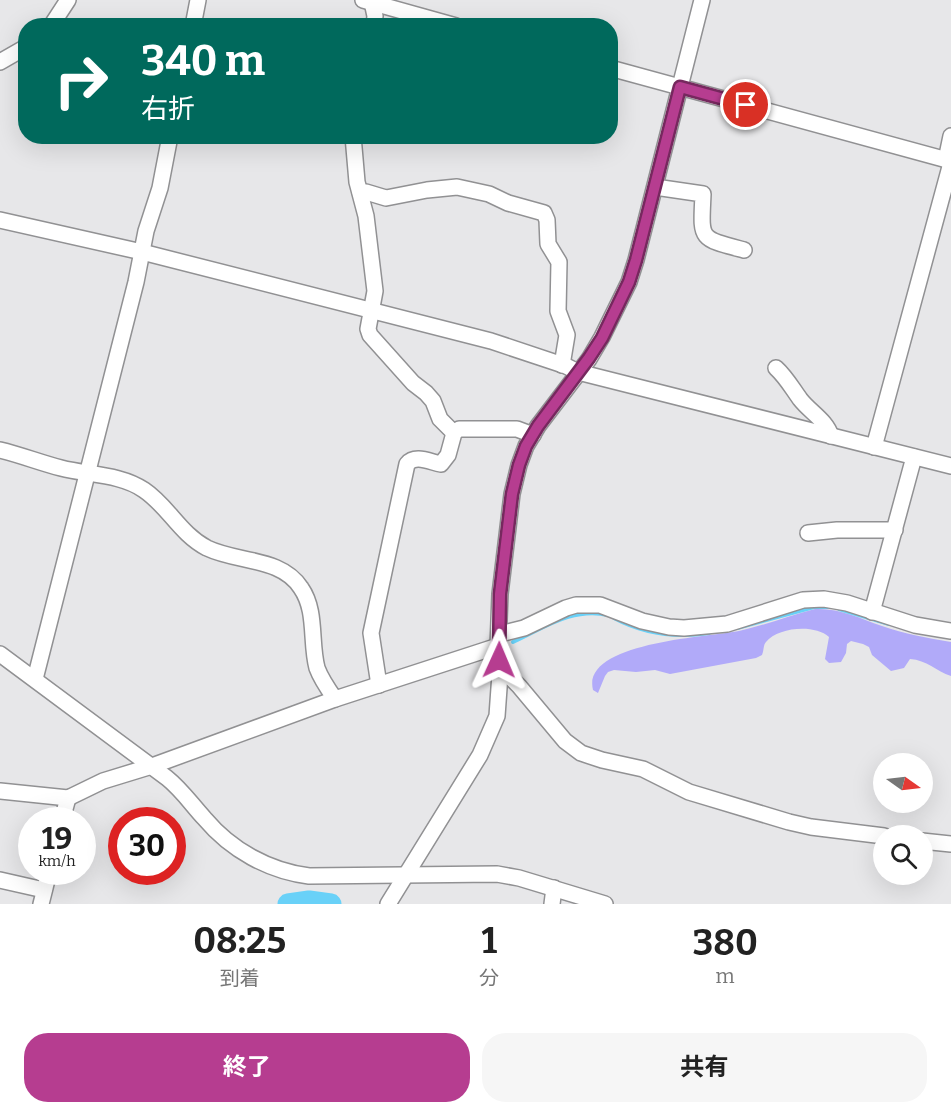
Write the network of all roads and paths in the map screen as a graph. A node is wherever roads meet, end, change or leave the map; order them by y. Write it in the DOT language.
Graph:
graph roads {
  1 [pos="68,0"];
  2 [pos="198,0"];
  3 [pos="702,0"];
  4 [pos="368,1"];
  5 [pos="56,18"];
  6 [pos="195,18"];
  7 [pos="375,18"];
  8 [pos="428,18"];
  9 [pos="18,52"];
  10 [pos="0,62"];
  11 [pos="618,70"];
  12 [pos="680,87"];
  13 [pos="951,136"];
  14 [pos="168,144"];
  15 [pos="353,144"];
  16 [pos="949,161"];
  17 [pos="655,187"];
  18 [pos="360,192"];
  19 [pos="0,220"];
  20 [pos="744,250"];
  21 [pos="142,252"];
  22 [pos="371,310"];
  23 [pos="562,365"];
  24 [pos="776,368"];
  25 [pos="578,372"];
  26 [pos="454,433"];
  27 [pos="533,435"];
  28 [pos="831,436"];
  29 [pos="874,447"];
  30 [pos="0,450"];
  31 [pos="914,457"];
  32 [pos="951,466"];
  33 [pos="88,474"];
  34 [pos="895,530"];
  35 [pos="808,533"];
  36 [pos="872,612"];
  37 [pos="951,631"];
  38 [pos="499,640"];
  39 [pos="0,654"];
  40 [pos="500,674"];
  41 [pos="35,679"];
  42 [pos="379,686"];
  43 [pos="335,699"];
  44 [pos="152,766"];
  45 [pos="0,791"];
  46 [pos="68,798"];
  47 [pos="66,807"];
  48 [pos="873,835"];
  49 [pos="933,842"];
  50 [pos="951,844"];
  51 [pos="405,876"];
  52 [pos="0,880"];
  53 [pos="554,888"];
  54 [pos="42,897"];
  55 [pos="388,904"];
  56 [pos="552,904"];
  57 [pos="605,904"];
  1 -- 5 [label="street"];
  2 -- 6 [label="street"];
  3 -- 12 [label="street"];
  4 -- 7 [label="street"];
  4 -- 8 [label="street"];
  9 -- 10 [label="street"];
  11 -- 12 [label="street"];
  12 -- 16 [label="street"];
  12 -- 17 [label="street"];
  13 -- 16 [label="street"];
  14 -- 21 [label="street"];
  15 -- 18 [label="street"];
  16 -- 29 [label="street"];
  17 -- 20 [label="street"];
  17 -- 25 [label="street"];
  18 -- 22 [label="street"];
  18 -- 23 [label="street"];
  19 -- 21 [label="street"];
  21 -- 22 [label="street"];
  21 -- 33 [label="street"];
  22 -- 23 [label="street"];
  22 -- 26 [label="street"];
  23 -- 25 [label="street"];
  24 -- 28 [label="street"];
  25 -- 27 [label="street"];
  25 -- 28 [label="street"];
  26 -- 27 [label="street"];
  26 -- 42 [label="street"];
  27 -- 38 [label="street"];
  28 -- 29 [label="street"];
  29 -- 31 [label="street"];
  30 -- 33 [label="street"];
  31 -- 32 [label="street"];
  31 -- 34 [label="street"];
  33 -- 41 [label="street"];
  33 -- 43 [label="street"];
  34 -- 35 [label="street"];
  34 -- 36 [label="street"];
  36 -- 37 [label="street"];
  36 -- 38 [label="street"];
  38 -- 40 [label="street"];
  38 -- 42 [label="street"];
  39 -- 41 [label="street"];
  40 -- 48 [label="street"];
  40 -- 51 [label="street"];
  41 -- 44 [label="street"];
  42 -- 43 [label="street"];
  43 -- 44 [label="street"];
  44 -- 46 [label="street"];
  44 -- 51 [label="street"];
  45 -- 46 [label="street"];
  46 -- 47 [label="street"];
  49 -- 50 [label="street"];
  51 -- 53 [label="street"];
  51 -- 55 [label="street"];
  52 -- 54 [label="street"];
  53 -- 56 [label="street"];
  53 -- 57 [label="street"];
}
